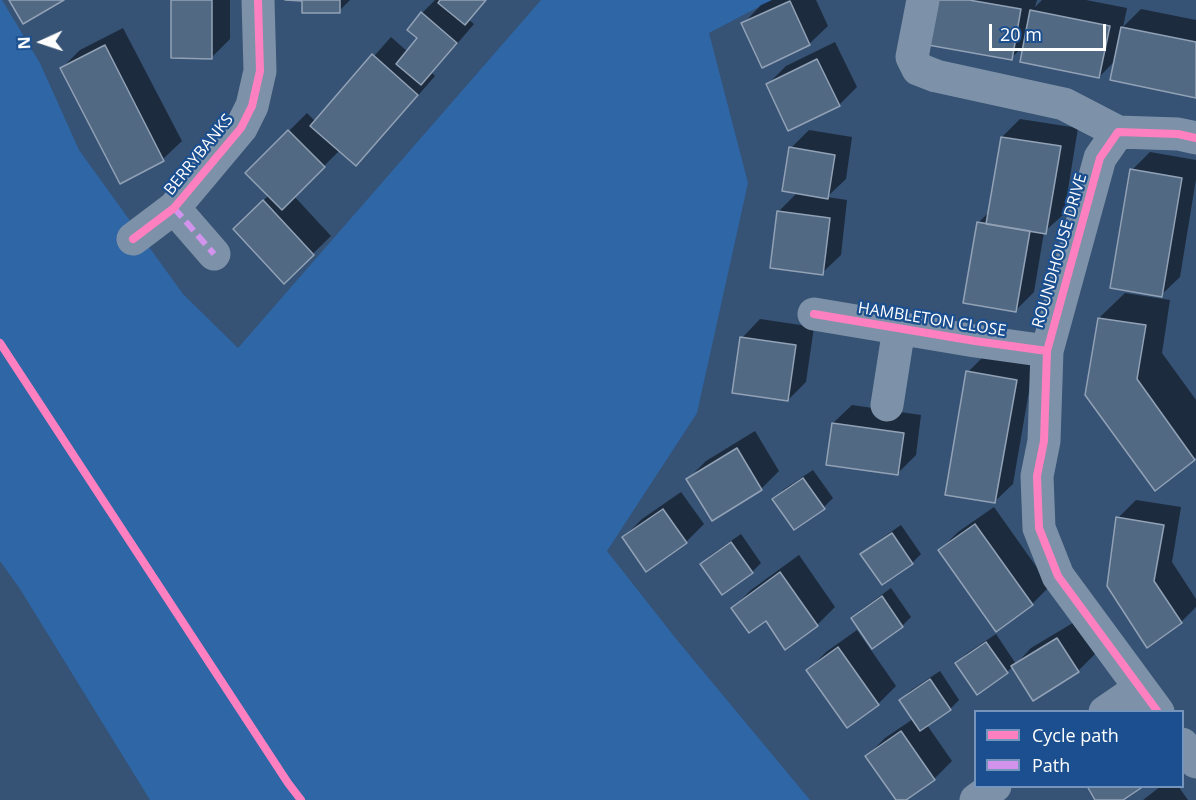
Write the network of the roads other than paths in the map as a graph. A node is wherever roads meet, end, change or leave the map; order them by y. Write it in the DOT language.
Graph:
graph roads {
  1 [pos="258,0"];
  2 [pos="922,0"];
  3 [pos="1118,132"];
  4 [pos="1196,138"];
  5 [pos="174,208"];
  6 [pos="133,239"];
  7 [pos="214,254"];
  8 [pos="814,314"];
  9 [pos="899,328"];
  10 [pos="1047,351"];
  11 [pos="887,405"];
  12 [pos="1149,700"];
  13 [pos="1109,710"];
  14 [pos="1184,747"];
  15 [pos="1196,762"];
  16 [pos="992,788"];
  17 [pos="976,800"];
  1 -- 5 [label="street, BERRYBANKS"];
  2 -- 3 [label="street"];
  3 -- 4 [label="street"];
  3 -- 10 [label="street, ROUNDHOUSE DRIVE"];
  5 -- 6 [label="street, BERRYBANKS"];
  5 -- 7 [label="street, BERRYBANKS"];
  8 -- 9 [label="street, HAMBLETON CLOSE"];
  9 -- 10 [label="street, HAMBLETON CLOSE"];
  9 -- 11 [label="street, HAMBLETON CLOSE"];
  10 -- 12 [label="street, ROUNDHOUSE DRIVE"];
  12 -- 13 [label="street"];
  14 -- 15 [label="street"];
  16 -- 17 [label="street"];
}
